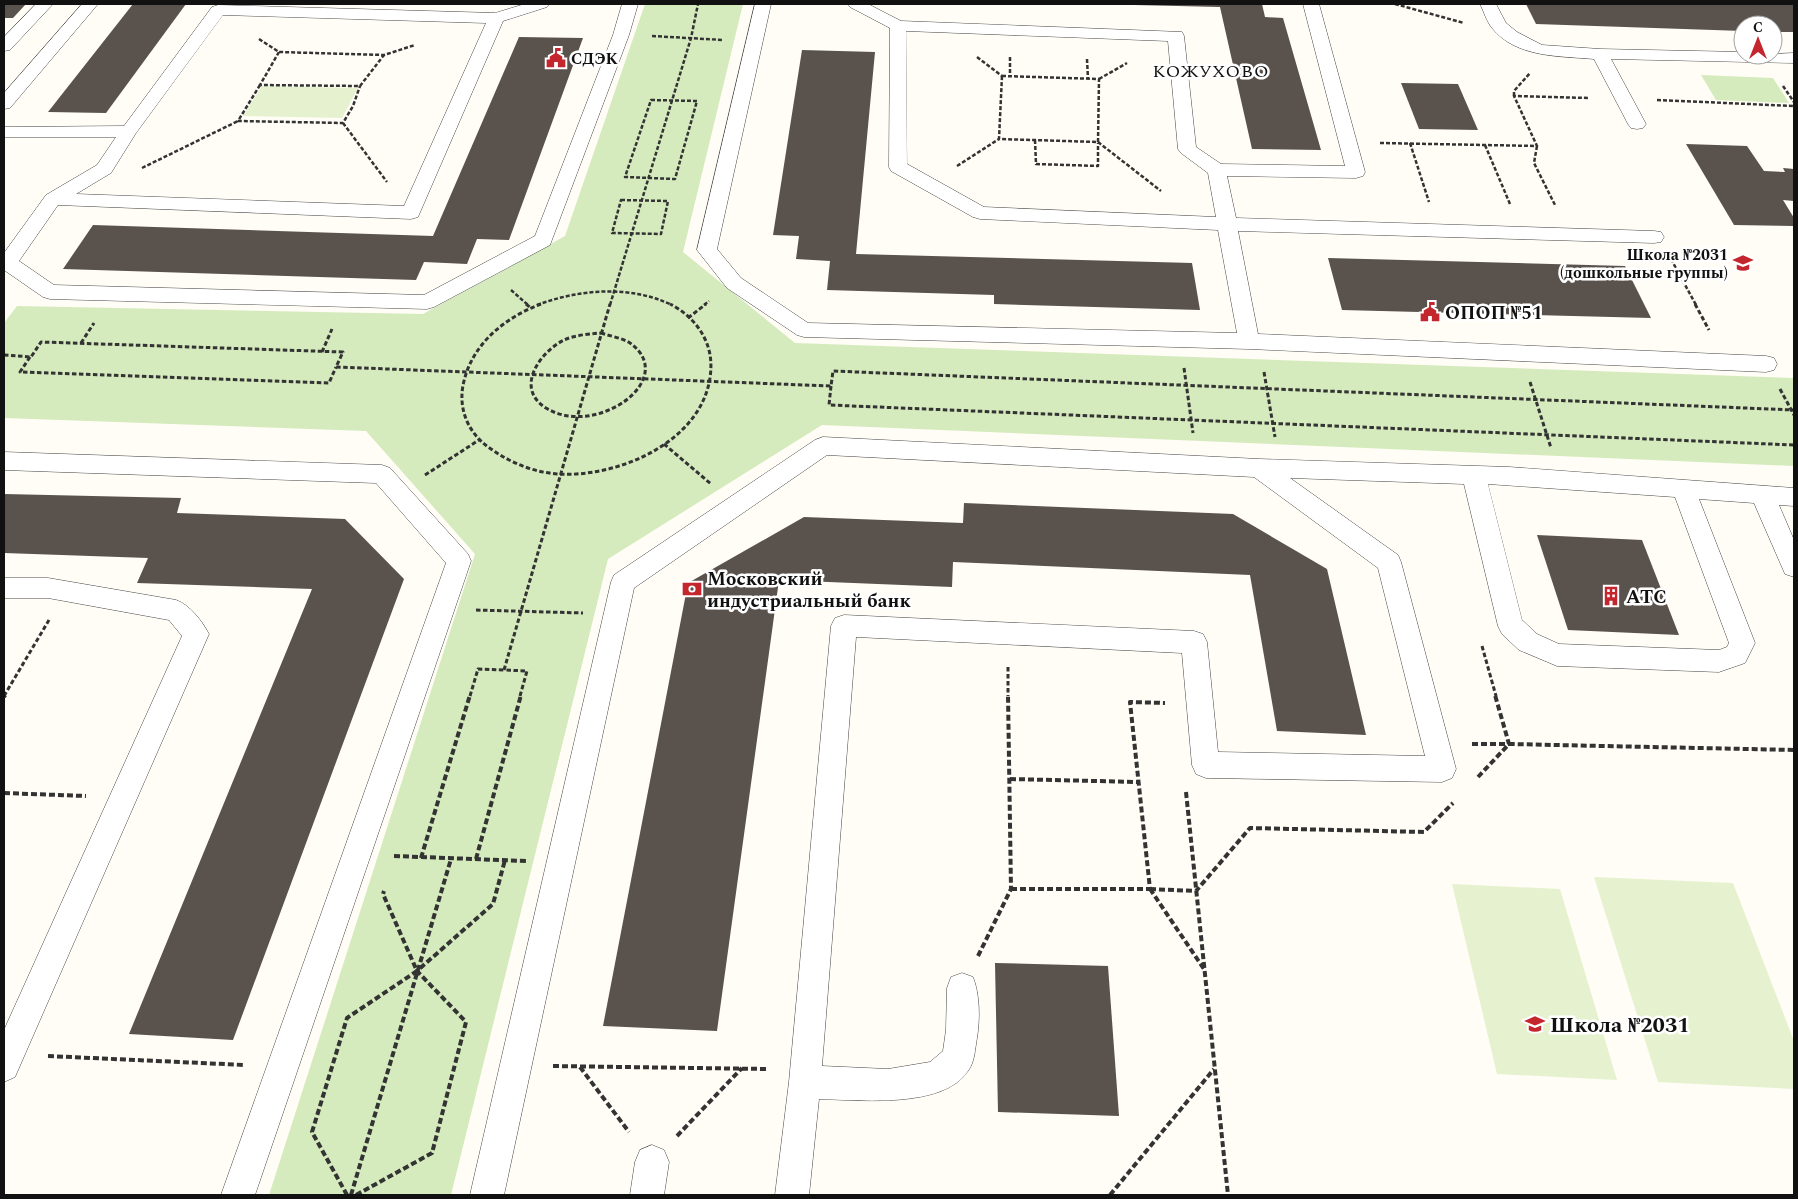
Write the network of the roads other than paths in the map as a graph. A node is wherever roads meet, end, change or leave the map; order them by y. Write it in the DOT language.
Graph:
graph roads {
  1 [pos="45,4"];
  2 [pos="90,4"];
  3 [pos="541,4"];
  4 [pos="630,4"];
  5 [pos="763,4"];
  6 [pos="856,4"];
  7 [pos="1311,4"];
  8 [pos="1488,4"];
  9 [pos="496,18"];
  10 [pos="898,26"];
  11 [pos="4,46"];
  12 [pos="1600,54"];
  13 [pos="1794,58"];
  14 [pos="4,104"];
  15 [pos="1638,124"];
  16 [pos="4,132"];
  17 [pos="129,132"];
  18 [pos="1217,170"];
  19 [pos="53,199"];
  20 [pos="1228,224"];
  21 [pos="1654,237"];
  22 [pos="1253,342"];
  23 [pos="1766,364"];
  24 [pos="4,461"];
  25 [pos="1270,468"];
  26 [pos="1474,475"];
  27 [pos="1684,490"];
  28 [pos="1763,496"];
  29 [pos="1794,496"];
  30 [pos="1794,567"];
  31 [pos="4,588"];
  32 [pos="962,988"];
  33 [pos="6,1060"];
  34 [pos="805,1075"];
  35 [pos="652,1162"];
  36 [pos="238,1195"];
  37 [pos="487,1195"];
  38 [pos="647,1195"];
  39 [pos="792,1195"];
  1 -- 11 [label="lane"];
  2 -- 14 [label="lane"];
  3 -- 9 [label="lane"];
  4 -- 19 [label="lane"];
  5 -- 22 [label="lane"];
  6 -- 10 [label="lane"];
  7 -- 18 [label="lane"];
  8 -- 12 [label="lane"];
  9 -- 17 [label="lane"];
  9 -- 19 [label="lane"];
  10 -- 18 [label="lane"];
  10 -- 20 [label="lane"];
  12 -- 13 [label="lane"];
  12 -- 15 [label="lane"];
  16 -- 17 [label="lane"];
  17 -- 19 [label="lane"];
  18 -- 20 [label="lane"];
  20 -- 21 [label="lane"];
  20 -- 22 [label="lane"];
  22 -- 23 [label="lane"];
  24 -- 36 [label="lane"];
  25 -- 26 [label="lane"];
  25 -- 34 [label="lane"];
  25 -- 37 [label="lane"];
  26 -- 27 [label="lane"];
  26 -- 27 [label="lane"];
  27 -- 28 [label="lane"];
  28 -- 29 [label="lane"];
  28 -- 30 [label="lane"];
  31 -- 33 [label="lane"];
  32 -- 34 [label="lane"];
  34 -- 39 [label="lane"];
  35 -- 38 [label="lane"];
}
